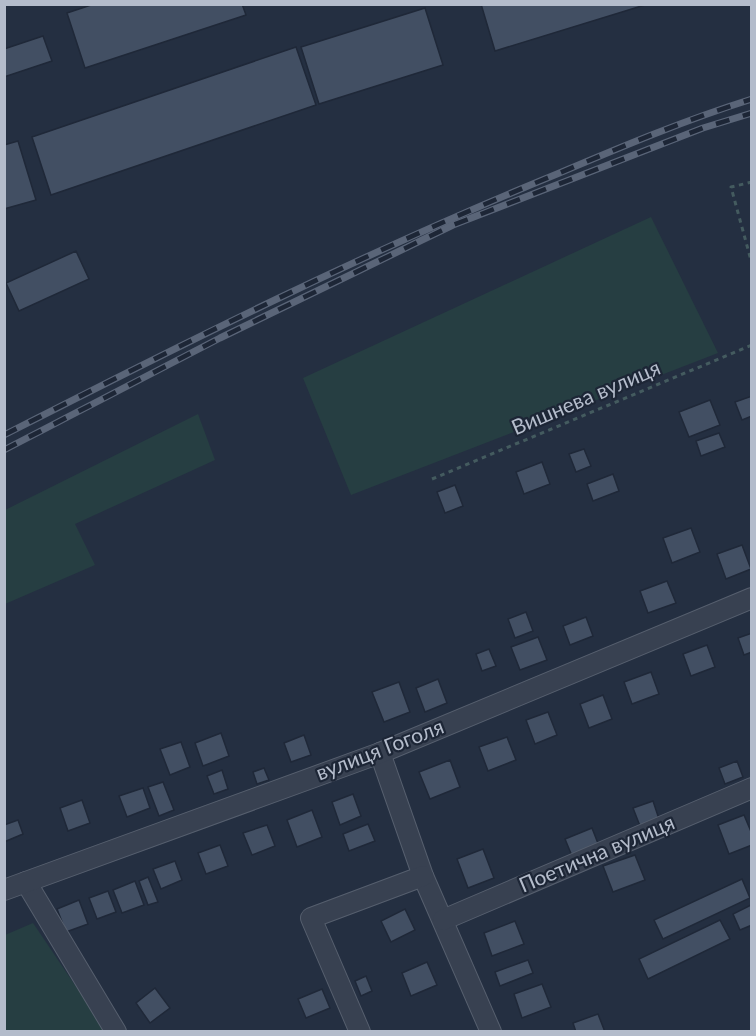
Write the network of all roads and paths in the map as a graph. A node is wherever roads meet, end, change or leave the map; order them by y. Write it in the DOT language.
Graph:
graph roads {
  1 [pos="752,182"];
  2 [pos="752,264"];
  3 [pos="752,345"];
  4 [pos="432,479"];
  5 [pos="752,598"];
  6 [pos="380,753"];
  7 [pos="752,788"];
  8 [pos="423,876"];
  9 [pos="26,882"];
  10 [pos="4,890"];
  11 [pos="443,920"];
  12 [pos="116,1032"];
  13 [pos="360,1032"];
  14 [pos="491,1032"];
  1 -- 2 [label="path"];
  3 -- 4 [label="path, Вишнева вулиця"];
  5 -- 6 [label="street, вулиця Гоголя"];
  6 -- 8 [label="street"];
  6 -- 9 [label="street, вулиця Гоголя"];
  7 -- 11 [label="street, Поетична вулиця"];
  8 -- 11 [label="street"];
  8 -- 13 [label="street"];
  9 -- 10 [label="street, вулиця Гоголя"];
  9 -- 12 [label="street"];
  11 -- 14 [label="street"];
}
